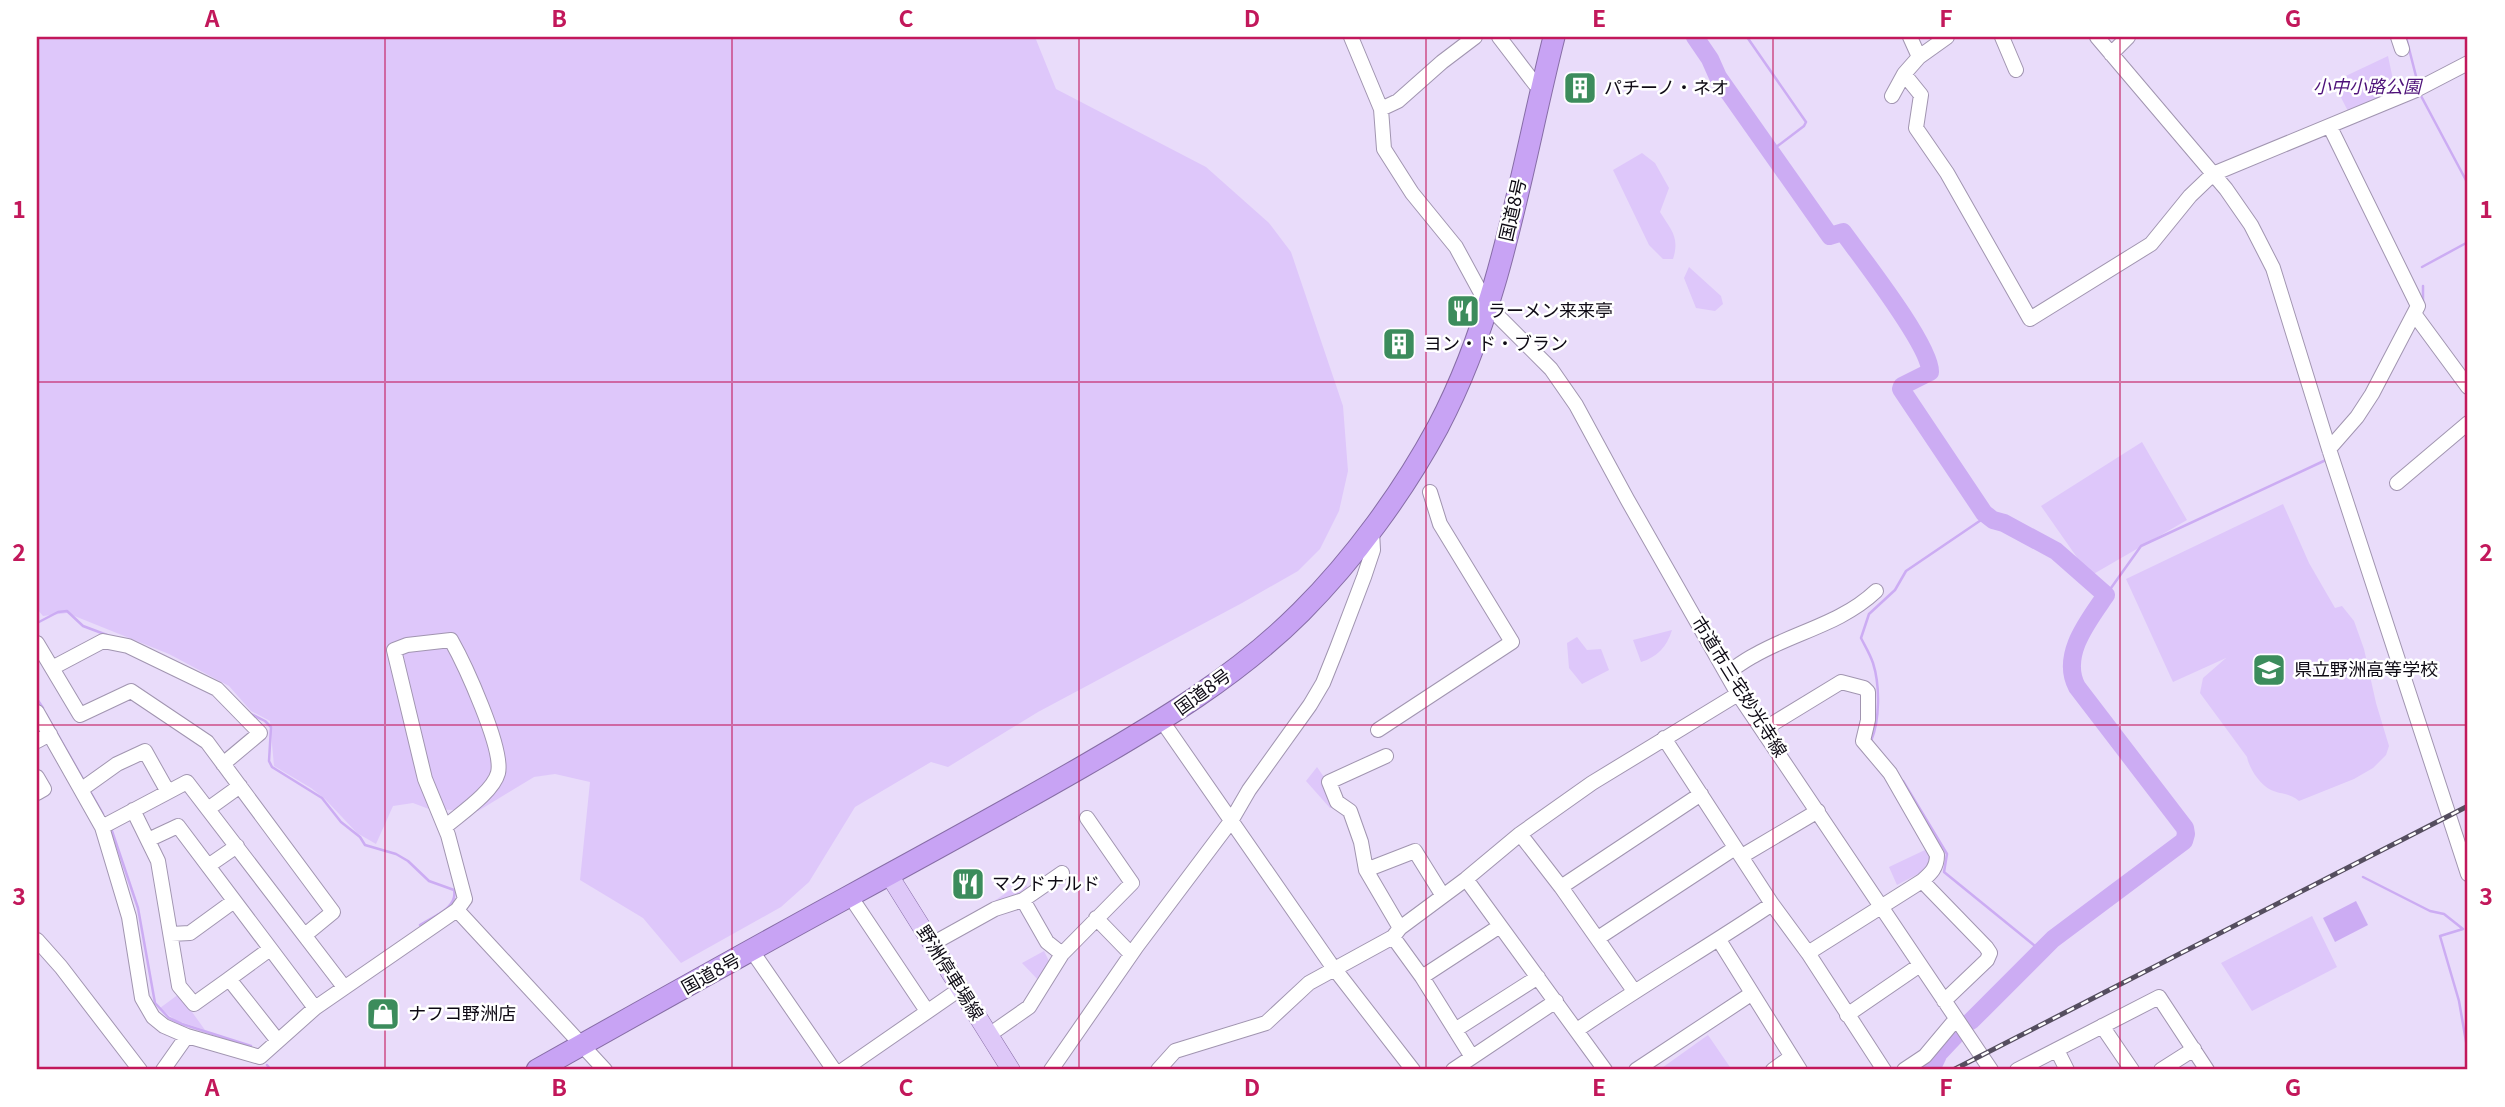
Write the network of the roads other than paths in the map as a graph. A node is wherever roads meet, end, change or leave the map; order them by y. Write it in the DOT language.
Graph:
graph roads {
  1 [pos="1351,37"];
  2 [pos="1475,37"];
  3 [pos="1499,37"];
  4 [pos="1554,37"];
  5 [pos="1910,37"];
  6 [pos="1947,37"];
  7 [pos="2002,37"];
  8 [pos="2097,37"];
  9 [pos="2128,37"];
  10 [pos="2111,54"];
  11 [pos="1919,57"];
  12 [pos="2468,63"];
  13 [pos="2016,70"];
  14 [pos="1904,74"];
  15 [pos="1542,86"];
  16 [pos="1892,96"];
  17 [pos="1381,109"];
  18 [pos="2330,127"];
  19 [pos="2213,174"];
  20 [pos="1488,306"];
  21 [pos="2415,314"];
  22 [pos="2468,387"];
  23 [pos="2468,424"];
  24 [pos="2329,449"];
  25 [pos="2397,483"];
  26 [pos="1430,492"];
  27 [pos="1372,531"];
  28 [pos="1876,591"];
  29 [pos="37,643"];
  30 [pos="52,668"];
  31 [pos="1727,673"];
  32 [pos="1738,694"];
  33 [pos="37,712"];
  34 [pos="1162,721"];
  35 [pos="1764,729"];
  36 [pos="1378,730"];
  37 [pos="43,738"];
  38 [pos="1664,738"];
  39 [pos="1386,756"];
  40 [pos="223,764"];
  41 [pos="37,777"];
  42 [pos="240,786"];
  43 [pos="82,789"];
  44 [pos="168,792"];
  45 [pos="37,793"];
  46 [pos="1701,794"];
  47 [pos="208,809"];
  48 [pos="133,810"];
  49 [pos="1818,811"];
  50 [pos="1087,818"];
  51 [pos="1231,821"];
  52 [pos="102,827"];
  53 [pos="445,827"];
  54 [pos="1520,834"];
  55 [pos="148,840"];
  56 [pos="237,846"];
  57 [pos="1739,852"];
  58 [pos="208,866"];
  59 [pos="1366,870"];
  60 [pos="1062,873"];
  61 [pos="2468,874"];
  62 [pos="889,876"];
  63 [pos="1466,879"];
  64 [pos="1922,881"];
  65 [pos="1561,887"];
  66 [pos="850,896"];
  67 [pos="1443,897"];
  68 [pos="1023,900"];
  69 [pos="234,901"];
  70 [pos="1772,904"];
  71 [pos="1880,906"];
  72 [pos="457,910"];
  73 [pos="1096,918"];
  74 [pos="1500,926"];
  75 [pos="1397,932"];
  76 [pos="171,934"];
  77 [pos="305,936"];
  78 [pos="1598,938"];
  79 [pos="37,940"];
  80 [pos="1719,940"];
  81 [pos="932,944"];
  82 [pos="270,948"];
  83 [pos="752,951"];
  84 [pos="1808,953"];
  85 [pos="1062,954"];
  86 [pos="1131,954"];
  87 [pos="1920,965"];
  88 [pos="1336,970"];
  89 [pos="1422,977"];
  90 [pos="1538,977"];
  91 [pos="229,979"];
  92 [pos="344,987"];
  93 [pos="960,989"];
  94 [pos="1634,991"];
  95 [pos="1751,994"];
  96 [pos="1556,1001"];
  97 [pos="1944,1002"];
  98 [pos="315,1008"];
  99 [pos="927,1011"];
  100 [pos="1847,1015"];
  101 [pos="1956,1019"];
  102 [pos="2102,1026"];
  103 [pos="1455,1030"];
  104 [pos="1577,1030"];
  105 [pos="989,1035"];
  106 [pos="187,1036"];
  107 [pos="278,1041"];
  108 [pos="580,1046"];
  109 [pos="2194,1049"];
  110 [pos="2057,1050"];
  111 [pos="1472,1057"];
  112 [pos="1791,1057"];
  113 [pos="141,1070"];
  114 [pos="163,1070"];
  115 [pos="537,1070"];
  116 [pos="605,1070"];
  117 [pos="834,1070"];
  118 [pos="843,1070"];
  119 [pos="1011,1070"];
  120 [pos="1051,1070"];
  121 [pos="1158,1070"];
  122 [pos="1413,1070"];
  123 [pos="1453,1070"];
  124 [pos="1605,1070"];
  125 [pos="1636,1070"];
  126 [pos="1773,1070"];
  127 [pos="1800,1070"];
  128 [pos="1884,1070"];
  129 [pos="1904,1070"];
  130 [pos="1991,1070"];
  131 [pos="2017,1070"];
  132 [pos="2067,1070"];
  133 [pos="2132,1070"];
  134 [pos="2161,1070"];
  135 [pos="2207,1070"];
  1 -- 17 [label="street, 市道市三宅妙光寺線"];
  2 -- 17 [label="street"];
  3 -- 15 [label="street"];
  4 -- 15 [label="highway, 国道8号"];
  5 -- 11 [label="street"];
  6 -- 11 [label="street"];
  7 -- 13 [label="street"];
  8 -- 10 [label="street"];
  9 -- 10 [label="street"];
  10 -- 19 [label="street"];
  11 -- 14 [label="street"];
  12 -- 18 [label="street"];
  14 -- 16 [label="street"];
  14 -- 19 [label="street"];
  15 -- 20 [label="highway, 国道8号"];
  17 -- 20 [label="street, 市道市三宅妙光寺線"];
  18 -- 19 [label="street"];
  18 -- 21 [label="street"];
  19 -- 24 [label="street"];
  20 -- 27 [label="highway, 国道8号"];
  20 -- 31 [label="street, 市道市三宅妙光寺線"];
  21 -- 22 [label="street"];
  21 -- 24 [label="street"];
  23 -- 25 [label="street"];
  24 -- 61 [label="street"];
  26 -- 36 [label="street"];
  27 -- 34 [label="highway, 国道8号"];
  27 -- 51 [label="street"];
  28 -- 31 [label="street"];
  29 -- 30 [label="street"];
  30 -- 40 [label="street"];
  30 -- 40 [label="street"];
  31 -- 32 [label="street, 市道市三宅妙光寺線"];
  32 -- 35 [label="street, 市道市三宅妙光寺線"];
  32 -- 38 [label="street"];
  33 -- 37 [label="street"];
  34 -- 51 [label="street"];
  34 -- 62 [label="highway, 国道8号"];
  35 -- 49 [label="street, 市道市三宅妙光寺線"];
  35 -- 64 [label="street"];
  37 -- 43 [label="street"];
  38 -- 46 [label="street"];
  38 -- 54 [label="street"];
  39 -- 59 [label="street"];
  40 -- 42 [label="street"];
  41 -- 45 [label="street"];
  42 -- 47 [label="street"];
  42 -- 77 [label="street"];
  43 -- 44 [label="street"];
  43 -- 52 [label="street"];
  44 -- 47 [label="street"];
  44 -- 48 [label="street"];
  46 -- 57 [label="street"];
  46 -- 65 [label="street"];
  47 -- 56 [label="street"];
  48 -- 52 [label="street"];
  48 -- 55 [label="street"];
  49 -- 57 [label="street"];
  49 -- 71 [label="street, 市道市三宅妙光寺線"];
  50 -- 73 [label="street"];
  51 -- 86 [label="street"];
  51 -- 88 [label="street"];
  52 -- 106 [label="street"];
  53 -- 53 [label="street"];
  53 -- 72 [label="street"];
  54 -- 63 [label="street"];
  54 -- 65 [label="street"];
  55 -- 58 [label="street"];
  55 -- 76 [label="street"];
  56 -- 58 [label="street"];
  56 -- 77 [label="street"];
  57 -- 70 [label="street"];
  57 -- 78 [label="street"];
  58 -- 69 [label="street"];
  59 -- 67 [label="street"];
  59 -- 75 [label="street"];
  60 -- 68 [label="street"];
  62 -- 66 [label="highway, 国道8号"];
  62 -- 81 [label="main road, 野洲停車場線"];
  63 -- 67 [label="street"];
  63 -- 74 [label="street"];
  64 -- 71 [label="street"];
  64 -- 97 [label="street"];
  65 -- 78 [label="street"];
  66 -- 83 [label="highway, 国道8号"];
  66 -- 99 [label="street"];
  67 -- 75 [label="street"];
  68 -- 81 [label="street"];
  68 -- 85 [label="street"];
  69 -- 76 [label="street"];
  69 -- 82 [label="street"];
  70 -- 80 [label="street"];
  70 -- 84 [label="street"];
  71 -- 84 [label="street"];
  71 -- 87 [label="street, 市道市三宅妙光寺線"];
  72 -- 92 [label="street"];
  72 -- 108 [label="street"];
  73 -- 85 [label="street"];
  73 -- 86 [label="street"];
  74 -- 89 [label="street"];
  74 -- 90 [label="street"];
  75 -- 88 [label="street"];
  75 -- 89 [label="street"];
  76 -- 91 [label="street"];
  77 -- 92 [label="street"];
  78 -- 94 [label="street"];
  79 -- 113 [label="street"];
  80 -- 94 [label="street"];
  80 -- 95 [label="street"];
  81 -- 93 [label="main road, 野洲停車場線"];
  82 -- 91 [label="street"];
  82 -- 98 [label="street"];
  83 -- 108 [label="highway, 国道8号"];
  83 -- 117 [label="street"];
  84 -- 100 [label="street"];
  85 -- 105 [label="street"];
  86 -- 120 [label="street"];
  87 -- 97 [label="street, 市道市三宅妙光寺線"];
  87 -- 100 [label="street"];
  88 -- 121 [label="street"];
  88 -- 122 [label="street"];
  89 -- 103 [label="street"];
  90 -- 96 [label="street"];
  90 -- 103 [label="street"];
  91 -- 107 [label="street"];
  92 -- 98 [label="street"];
  93 -- 99 [label="street"];
  93 -- 105 [label="main road, 野洲停車場線"];
  94 -- 104 [label="street"];
  95 -- 112 [label="street"];
  95 -- 125 [label="street"];
  96 -- 104 [label="street"];
  96 -- 111 [label="street"];
  97 -- 101 [label="street, 市道市三宅妙光寺線"];
  98 -- 107 [label="street"];
  99 -- 118 [label="street"];
  100 -- 128 [label="street"];
  101 -- 129 [label="street"];
  101 -- 130 [label="street, 市道市三宅妙光寺線"];
  102 -- 109 [label="street"];
  102 -- 110 [label="street"];
  102 -- 133 [label="street"];
  103 -- 111 [label="street"];
  104 -- 124 [label="street"];
  105 -- 119 [label="main road, 野洲停車場線"];
  106 -- 107 [label="street"];
  106 -- 114 [label="street"];
  108 -- 115 [label="highway, 国道8号"];
  108 -- 116 [label="street"];
  109 -- 134 [label="street"];
  109 -- 135 [label="street"];
  110 -- 131 [label="street"];
  110 -- 132 [label="street"];
  111 -- 123 [label="street"];
  112 -- 126 [label="street"];
  112 -- 127 [label="street"];
}
